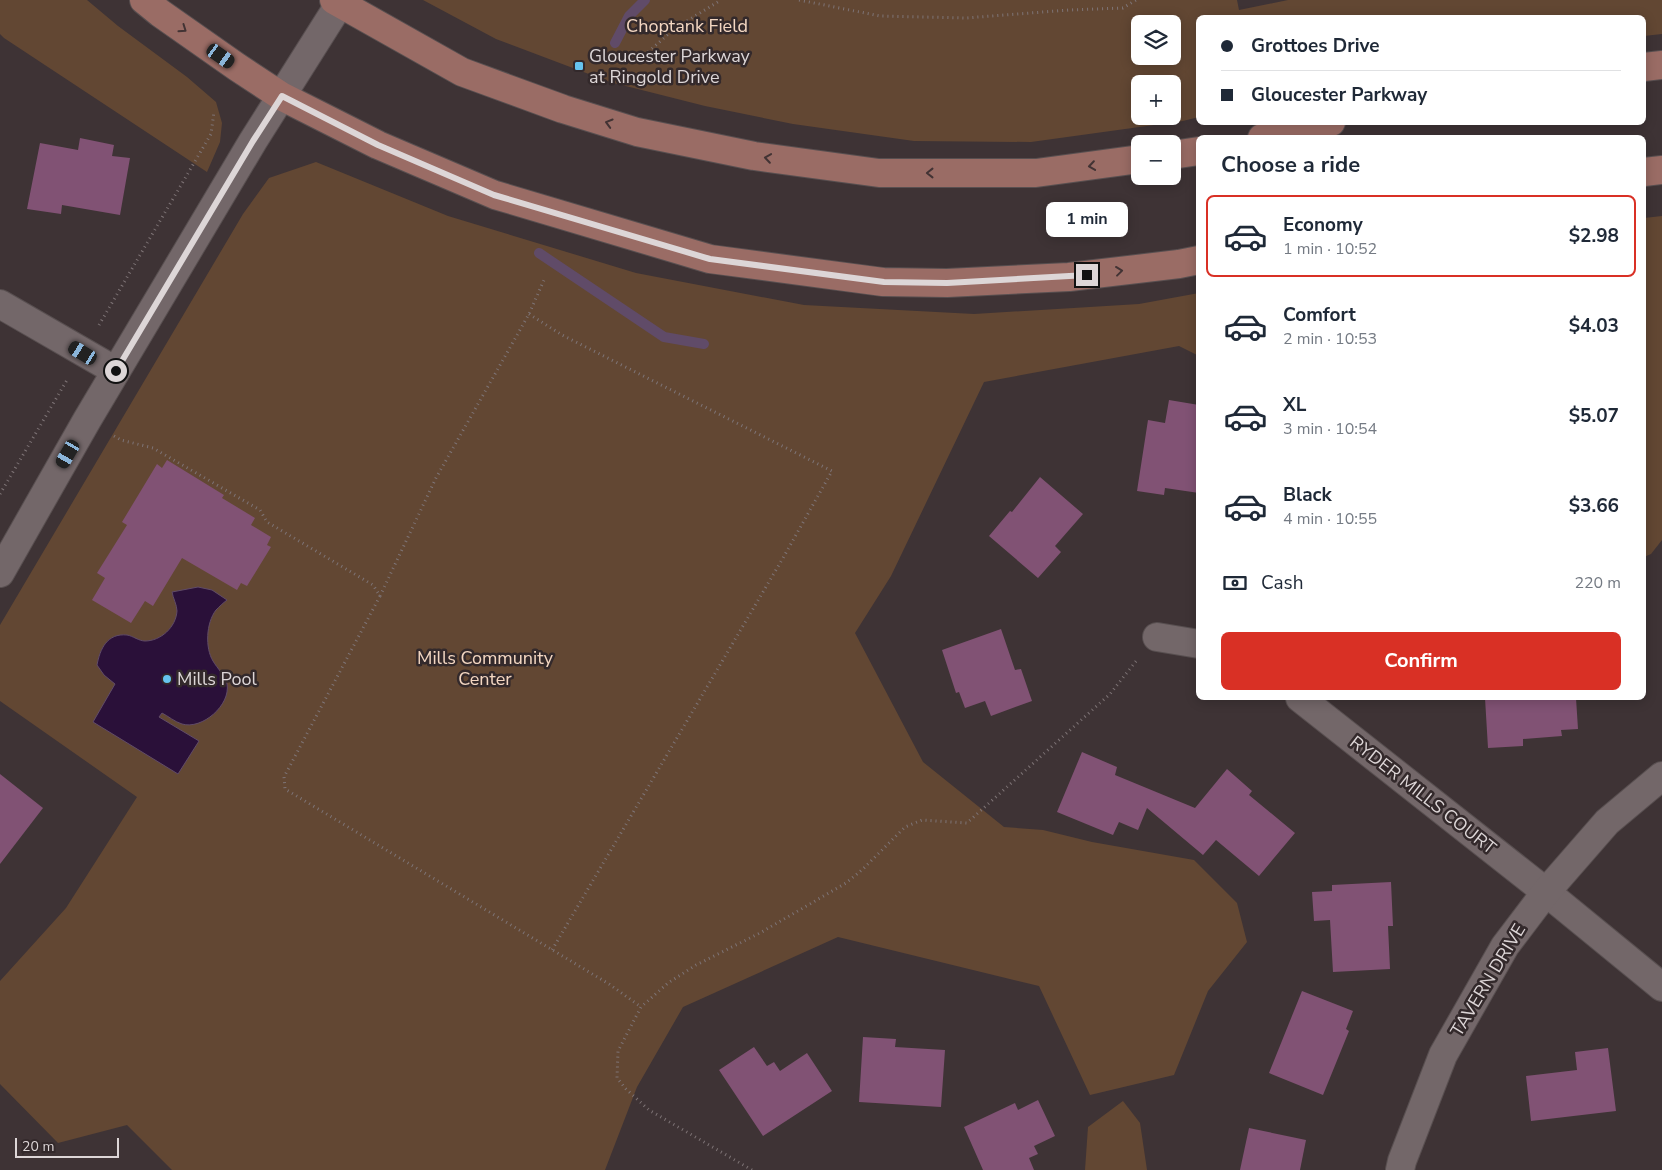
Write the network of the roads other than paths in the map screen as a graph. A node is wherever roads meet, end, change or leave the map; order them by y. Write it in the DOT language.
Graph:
graph roads {
  1 [pos="144,0"];
  2 [pos="339,1"];
  3 [pos="1662,65"];
  4 [pos="1646,67"];
  5 [pos="282,96"];
  6 [pos="1319,125"];
  7 [pos="1275,135"];
  8 [pos="1196,151"];
  9 [pos="1181,154"];
  10 [pos="1131,160"];
  11 [pos="1662,170"];
  12 [pos="1646,172"];
  13 [pos="1196,261"];
  14 [pos="0,304"];
  15 [pos="116,371"];
  16 [pos="0,573"];
  17 [pos="1157,637"];
  18 [pos="1196,644"];
  19 [pos="1303,700"];
  20 [pos="1662,776"];
  21 [pos="1546,892"];
  22 [pos="1662,987"];
  23 [pos="1400,1170"];
  1 -- 5 [label="main road, one-way"];
  2 -- 5 [label="street"];
  10 -- 2 [label="main road, one-way"];
  3 -- 4 [label="main road"];
  5 -- 13 [label="main road, one-way"];
  5 -- 15 [label="street"];
  6 -- 7 [label="main road"];
  8 -- 9 [label="main road"];
  11 -- 12 [label="main road"];
  14 -- 15 [label="street"];
  15 -- 16 [label="street"];
  17 -- 18 [label="street"];
  19 -- 21 [label="street, RYDER MILLS COURT"];
  20 -- 21 [label="street, TAVERN DRIVE"];
  21 -- 22 [label="street, RYDER MILLS COURT"];
  21 -- 23 [label="street, TAVERN DRIVE"];
}
